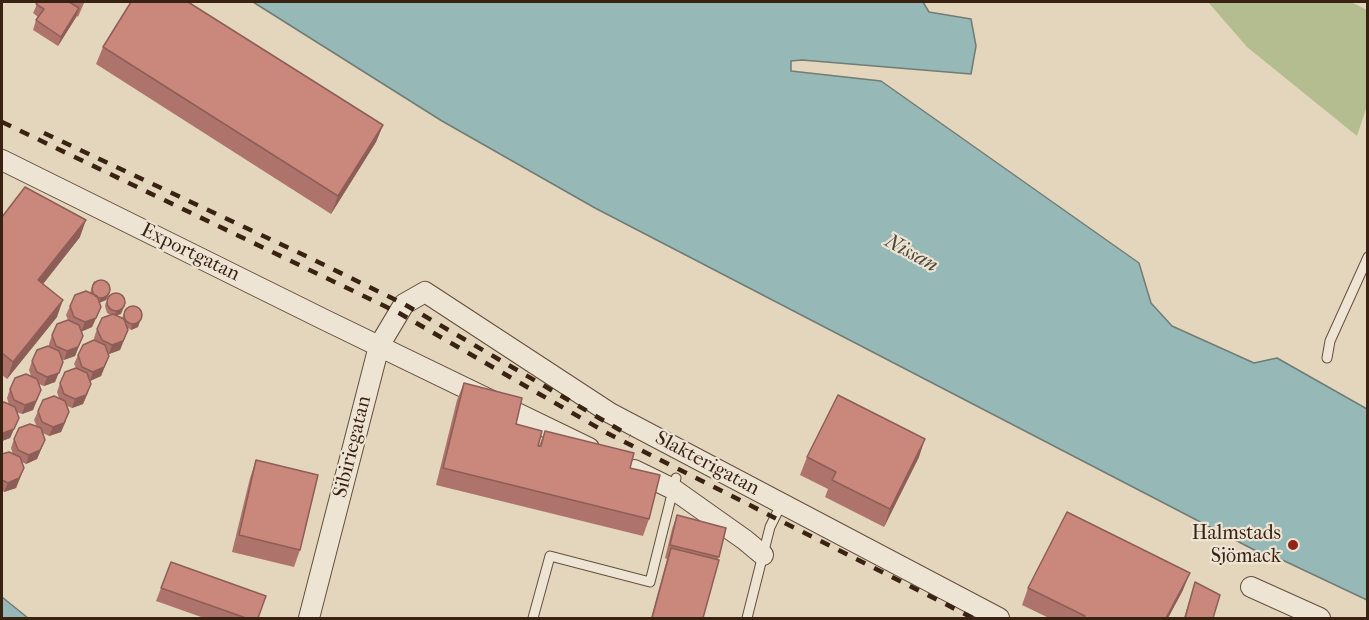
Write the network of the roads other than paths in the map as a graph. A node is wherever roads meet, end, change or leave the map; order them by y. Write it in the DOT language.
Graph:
graph roads {
  1 [pos="2,160"];
  2 [pos="1368,257"];
  3 [pos="425,292"];
  4 [pos="379,346"];
  5 [pos="1327,358"];
  6 [pos="675,483"];
  7 [pos="782,503"];
  8 [pos="763,555"];
  9 [pos="1251,586"];
  10 [pos="309,618"];
  11 [pos="533,618"];
  12 [pos="747,618"];
  13 [pos="999,618"];
  14 [pos="1320,618"];
  1 -- 4 [label="street, Exportgatan"];
  2 -- 5 [label="lane"];
  3 -- 4 [label="street, Sibiriegatan"];
  3 -- 7 [label="street, Slakterigatan"];
  4 -- 6 [label="street, Exportgatan"];
  4 -- 10 [label="street, Sibiriegatan"];
  6 -- 8 [label="street, Exportgatan"];
  6 -- 11 [label="lane"];
  7 -- 8 [label="lane"];
  7 -- 13 [label="street, Slakterigatan"];
  8 -- 12 [label="lane"];
  9 -- 14 [label="street"];
}
